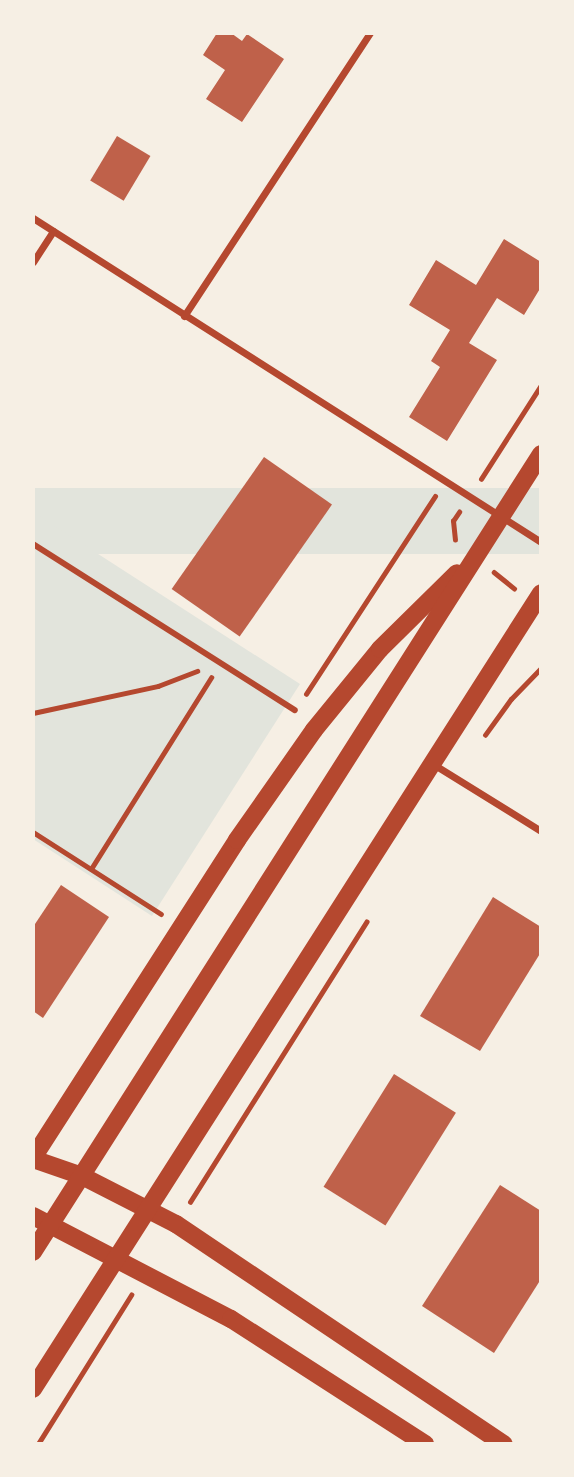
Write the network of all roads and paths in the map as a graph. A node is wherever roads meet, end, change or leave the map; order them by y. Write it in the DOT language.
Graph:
graph roads {
  1 [pos="370,33"];
  2 [pos="33,218"];
  3 [pos="53,231"];
  4 [pos="33,262"];
  5 [pos="184,316"];
  6 [pos="541,454"];
  7 [pos="499,519"];
  8 [pos="541,542"];
  9 [pos="33,544"];
  10 [pos="475,557"];
  11 [pos="541,593"];
  12 [pos="221,662"];
  13 [pos="541,668"];
  14 [pos="295,710"];
  15 [pos="33,713"];
  16 [pos="433,764"];
  17 [pos="456,778"];
  18 [pos="541,831"];
  19 [pos="33,832"];
  20 [pos="91,869"];
  21 [pos="161,915"];
  22 [pos="368,919"];
  23 [pos="33,1158"];
  24 [pos="82,1176"];
  25 [pos="147,1208"];
  26 [pos="33,1216"];
  27 [pos="176,1224"];
  28 [pos="50,1226"];
  29 [pos="33,1252"];
  30 [pos="114,1258"];
  31 [pos="145,1274"];
  32 [pos="33,1389"];
  33 [pos="38,1444"];
  34 [pos="425,1444"];
  35 [pos="504,1444"];
  1 -- 5 [label="street"];
  2 -- 3 [label="street"];
  3 -- 4 [label="street"];
  3 -- 5 [label="street"];
  5 -- 7 [label="street"];
  6 -- 7 [label="main road"];
  7 -- 8 [label="street"];
  7 -- 10 [label="main road"];
  9 -- 12 [label="street"];
  10 -- 23 [label="main road"];
  10 -- 24 [label="main road"];
  11 -- 16 [label="main road"];
  12 -- 14 [label="street"];
  12 -- 15 [label="path"];
  12 -- 20 [label="path"];
  13 -- 17 [label="path"];
  16 -- 17 [label="street"];
  16 -- 25 [label="main road"];
  17 -- 18 [label="street"];
  19 -- 20 [label="path"];
  20 -- 21 [label="path"];
  22 -- 27 [label="path"];
  23 -- 24 [label="main road"];
  24 -- 25 [label="main road"];
  24 -- 28 [label="main road"];
  25 -- 27 [label="main road"];
  25 -- 30 [label="main road"];
  26 -- 28 [label="main road"];
  27 -- 35 [label="main road"];
  28 -- 29 [label="main road"];
  28 -- 30 [label="main road"];
  30 -- 31 [label="main road"];
  30 -- 32 [label="main road"];
  31 -- 33 [label="path"];
  31 -- 34 [label="main road"];
}
